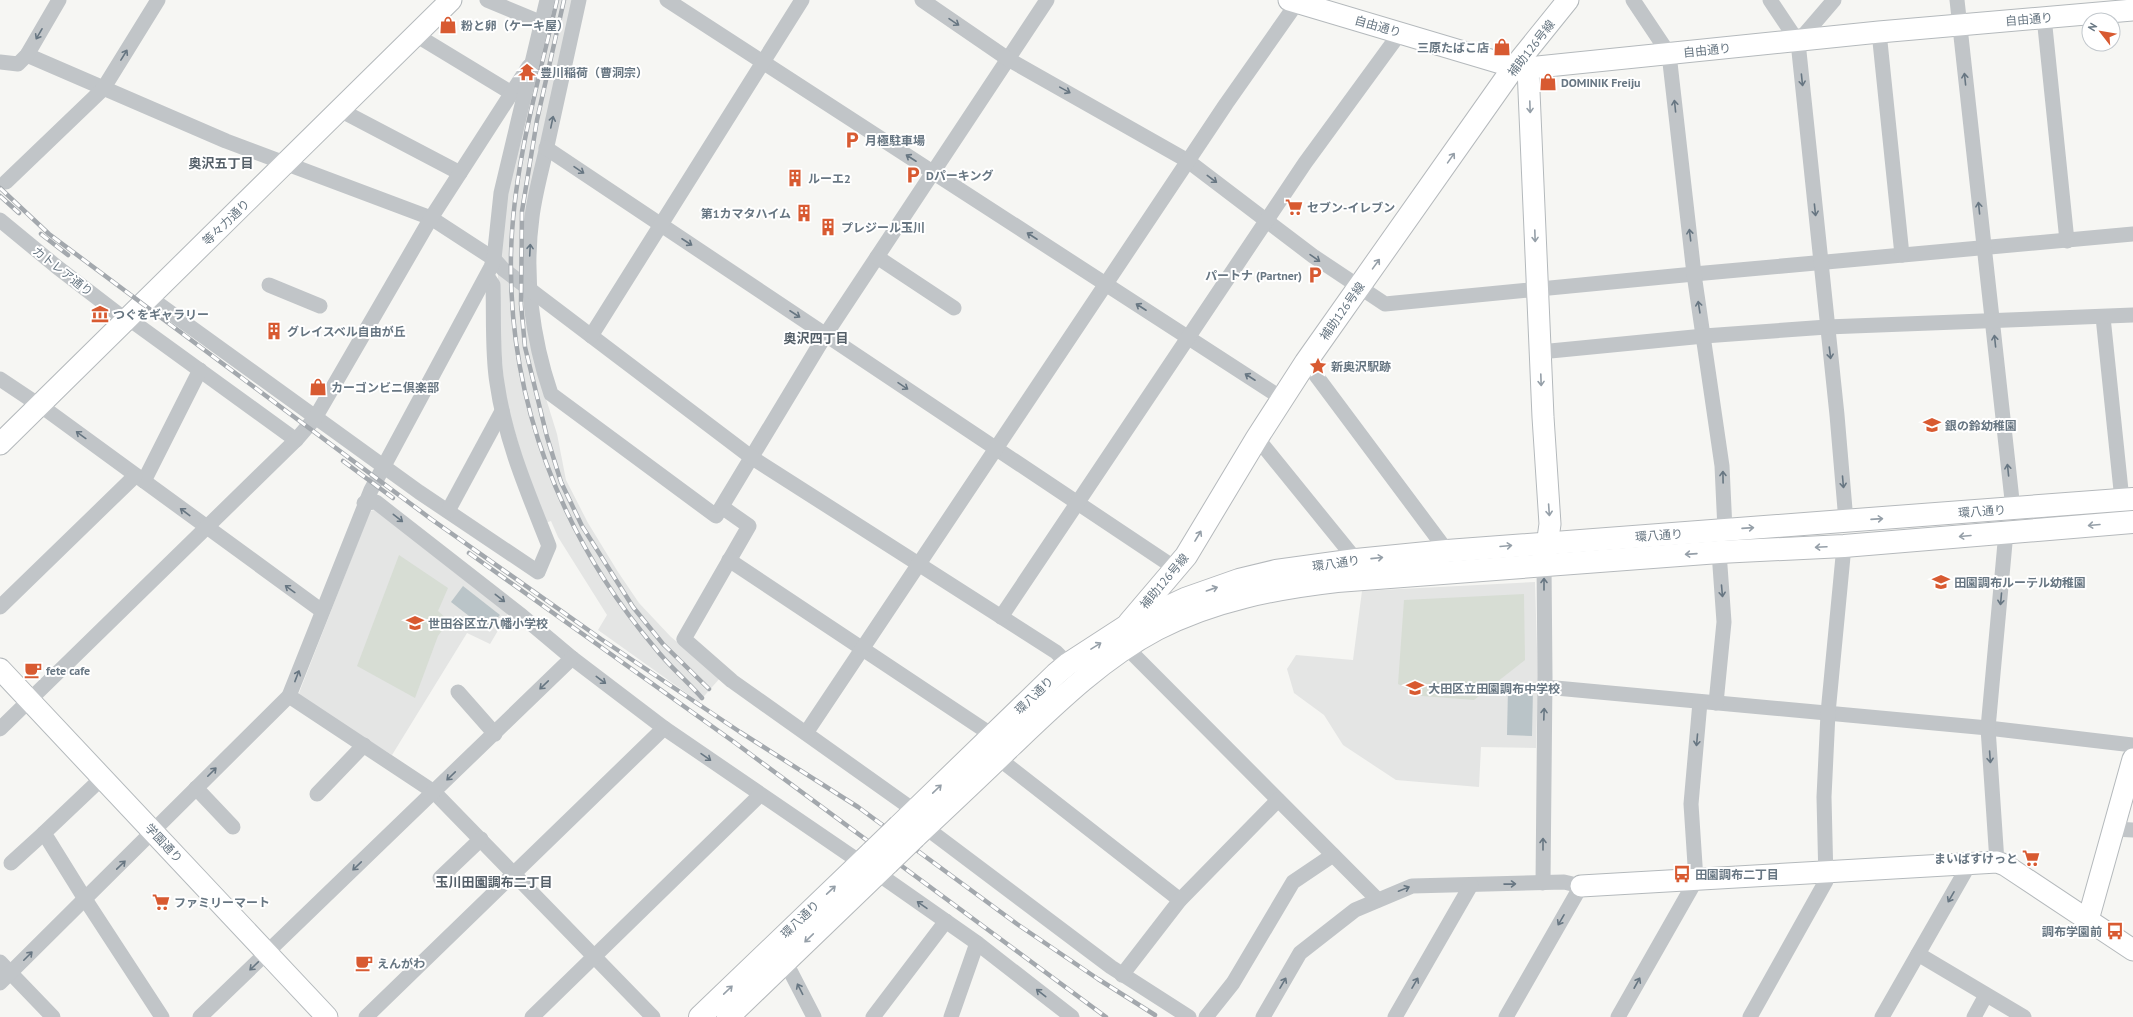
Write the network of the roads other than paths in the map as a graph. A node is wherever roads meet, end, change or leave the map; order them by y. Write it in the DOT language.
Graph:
graph roads {
  1 [pos="59,0"];
  2 [pos="158,0"];
  3 [pos="451,0"];
  4 [pos="487,0"];
  5 [pos="548,0"];
  6 [pos="579,0"];
  7 [pos="667,0"];
  8 [pos="802,0"];
  9 [pos="922,0"];
  10 [pos="1047,0"];
  11 [pos="1568,0"];
  12 [pos="1633,0"];
  13 [pos="1770,0"];
  14 [pos="1834,0"];
  15 [pos="1957,0"];
  16 [pos="1295,1"];
  17 [pos="2093,7"];
  18 [pos="2133,10"];
  19 [pos="2044,17"];
  20 [pos="542,23"];
  21 [pos="1959,25"];
  22 [pos="1879,32"];
  23 [pos="1400,33"];
  24 [pos="416,35"];
  25 [pos="1798,42"];
  26 [pos="1669,54"];
  27 [pos="27,55"];
  28 [pos="535,56"];
  29 [pos="1008,59"];
  30 [pos="0,62"];
  31 [pos="763,62"];
  32 [pos="1521,68"];
  33 [pos="103,88"];
  34 [pos="510,92"];
  35 [pos="340,110"];
  36 [pos="546,148"];
  37 [pos="1188,161"];
  38 [pos="286,164"];
  39 [pos="934,172"];
  40 [pos="460,173"];
  41 [pos="6,182"];
  42 [pos="431,218"];
  43 [pos="0,220"];
  44 [pos="1267,221"];
  45 [pos="661,225"];
  46 [pos="2133,234"];
  47 [pos="2067,241"];
  48 [pos="1984,247"];
  49 [pos="1902,255"];
  50 [pos="877,257"];
  51 [pos="494,259"];
  52 [pos="1820,263"];
  53 [pos="1694,274"];
  54 [pos="487,276"];
  55 [pos="1107,284"];
  56 [pos="269,285"];
  57 [pos="1359,287"];
  58 [pos="530,289"];
  59 [pos="1537,290"];
  60 [pos="149,297"];
  61 [pos="320,306"];
  62 [pos="954,308"];
  63 [pos="2133,316"];
  64 [pos="2103,317"];
  65 [pos="126,320"];
  66 [pos="1993,320"];
  67 [pos="1827,328"];
  68 [pos="826,334"];
  69 [pos="591,336"];
  70 [pos="1704,336"];
  71 [pos="1189,337"];
  72 [pos="1540,352"];
  73 [pos="1306,362"];
  74 [pos="200,370"];
  75 [pos="0,379"];
  76 [pos="1283,398"];
  77 [pos="39,405"];
  78 [pos="502,411"];
  79 [pos="315,418"];
  80 [pos="1257,438"];
  81 [pos="296,440"];
  82 [pos="0,444"];
  83 [pos="997,449"];
  84 [pos="752,457"];
  85 [pos="383,467"];
  86 [pos="139,478"];
  87 [pos="2128,500"];
  88 [pos="364,503"];
  89 [pos="1077,503"];
  90 [pos="722,507"];
  91 [pos="2013,509"];
  92 [pos="448,511"];
  93 [pos="1846,521"];
  94 [pos="2133,522"];
  95 [pos="205,527"];
  96 [pos="1725,530"];
  97 [pos="2006,532"];
  98 [pos="1549,542"];
  99 [pos="1844,546"];
  100 [pos="1447,551"];
  101 [pos="1718,552"];
  102 [pos="729,560"];
  103 [pos="1356,560"];
  104 [pos="918,564"];
  105 [pos="1544,565"];
  106 [pos="1175,568"];
  107 [pos="0,607"];
  108 [pos="322,611"];
  109 [pos="1001,617"];
  110 [pos="1126,637"];
  111 [pos="863,648"];
  112 [pos="572,658"];
  113 [pos="1068,664"];
  114 [pos="0,670"];
  115 [pos="1545,687"];
  116 [pos="458,692"];
  117 [pos="289,696"];
  118 [pos="30,700"];
  119 [pos="1700,702"];
  120 [pos="1716,703"];
  121 [pos="1828,713"];
  122 [pos="664,728"];
  123 [pos="1988,728"];
  124 [pos="0,729"];
  125 [pos="806,733"];
  126 [pos="495,734"];
  127 [pos="992,735"];
  128 [pos="364,745"];
  129 [pos="2133,745"];
  130 [pos="998,758"];
  131 [pos="2133,759"];
  132 [pos="102,778"];
  133 [pos="196,788"];
  134 [pos="434,792"];
  135 [pos="317,794"];
  136 [pos="760,795"];
  137 [pos="1278,800"];
  138 [pos="914,825"];
  139 [pos="233,827"];
  140 [pos="2124,830"];
  141 [pos="154,832"];
  142 [pos="44,833"];
  143 [pos="481,839"];
  144 [pos="1333,855"];
  145 [pos="1997,862"];
  146 [pos="11,863"];
  147 [pos="874,863"];
  148 [pos="1970,863"];
  149 [pos="1827,872"];
  150 [pos="515,874"];
  151 [pos="440,878"];
  152 [pos="1696,880"];
  153 [pos="1543,883"];
  154 [pos="1471,885"];
  155 [pos="1581,886"];
  156 [pos="85,900"];
  157 [pos="1180,900"];
  158 [pos="1378,900"];
  159 [pos="2088,920"];
  160 [pos="946,922"];
  161 [pos="977,943"];
  162 [pos="2133,950"];
  163 [pos="267,953"];
  164 [pos="1918,954"];
  165 [pos="595,956"];
  166 [pos="785,961"];
  167 [pos="3,973"];
  168 [pos="1122,975"];
  169 [pos="1986,995"];
  170 [pos="53,1017"];
  171 [pos="162,1017"];
  172 [pos="200,1017"];
  173 [pos="327,1017"];
  174 [pos="366,1017"];
  175 [pos="532,1017"];
  176 [pos="653,1017"];
  177 [pos="700,1017"];
  178 [pos="728,1017"];
  179 [pos="814,1017"];
  180 [pos="873,1017"];
  181 [pos="951,1017"];
  182 [pos="1072,1017"];
  183 [pos="1189,1017"];
  184 [pos="1206,1017"];
  185 [pos="1264,1017"];
  186 [pos="1395,1017"];
  187 [pos="1506,1017"];
  188 [pos="1618,1017"];
  189 [pos="1750,1017"];
  190 [pos="1882,1017"];
  191 [pos="1974,1017"];
  192 [pos="2024,1017"];
  1 -- 27 [label="street, one-way"];
  33 -- 2 [label="street, one-way"];
  3 -- 24 [label="street, 等々力通り"];
  4 -- 20 [label="street"];
  5 -- 20 [label="street"];
  36 -- 6 [label="street, one-way"];
  7 -- 31 [label="street"];
  8 -- 31 [label="street"];
  9 -- 29 [label="street, one-way"];
  10 -- 29 [label="street"];
  11 -- 32 [label="street, 補助126号線"];
  12 -- 26 [label="street"];
  13 -- 25 [label="street"];
  14 -- 25 [label="street"];
  15 -- 21 [label="street"];
  16 -- 23 [label="street, 自由通り"];
  16 -- 37 [label="street"];
  17 -- 18 [label="street, 自由通り"];
  17 -- 19 [label="street, 自由通り"];
  19 -- 21 [label="street, 自由通り"];
  19 -- 47 [label="street"];
  20 -- 28 [label="street"];
  21 -- 22 [label="street, 自由通り"];
  48 -- 21 [label="street, one-way"];
  22 -- 25 [label="street, 自由通り"];
  22 -- 49 [label="street"];
  23 -- 32 [label="street, 自由通り"];
  23 -- 44 [label="street"];
  24 -- 34 [label="street"];
  24 -- 35 [label="street, 等々力通り"];
  25 -- 26 [label="street, 自由通り"];
  25 -- 52 [label="street, one-way"];
  26 -- 32 [label="street, 自由通り"];
  53 -- 26 [label="street, one-way"];
  27 -- 30 [label="street"];
  27 -- 33 [label="street"];
  28 -- 34 [label="street"];
  28 -- 51 [label="street"];
  29 -- 37 [label="street, one-way"];
  29 -- 39 [label="street"];
  39 -- 31 [label="street, one-way"];
  31 -- 45 [label="street"];
  57 -- 32 [label="main road, 補助126号線, one-way"];
  32 -- 59 [label="street, one-way"];
  33 -- 38 [label="street"];
  33 -- 41 [label="street"];
  34 -- 40 [label="street"];
  35 -- 38 [label="street, 等々力通り"];
  35 -- 40 [label="street"];
  36 -- 45 [label="street, one-way"];
  58 -- 36 [label="street, one-way"];
  37 -- 44 [label="street, one-way"];
  37 -- 55 [label="street"];
  38 -- 42 [label="street"];
  38 -- 60 [label="street, 等々力通り"];
  39 -- 50 [label="street"];
  55 -- 39 [label="street, one-way"];
  40 -- 42 [label="street"];
  42 -- 51 [label="street"];
  42 -- 79 [label="street"];
  43 -- 65 [label="street, カトレア通り"];
  44 -- 57 [label="street, one-way"];
  44 -- 71 [label="street"];
  45 -- 68 [label="street, one-way"];
  45 -- 69 [label="street"];
  46 -- 47 [label="street"];
  47 -- 48 [label="street"];
  48 -- 49 [label="street"];
  48 -- 66 [label="street"];
  49 -- 52 [label="street"];
  50 -- 62 [label="street"];
  50 -- 68 [label="street"];
  51 -- 54 [label="street"];
  51 -- 58 [label="street"];
  52 -- 53 [label="street"];
  52 -- 67 [label="street"];
  53 -- 59 [label="street"];
  70 -- 53 [label="street, one-way"];
  54 -- 78 [label="street"];
  54 -- 85 [label="street"];
  71 -- 55 [label="street, one-way"];
  55 -- 83 [label="street"];
  56 -- 61 [label="street"];
  57 -- 59 [label="street"];
  57 -- 73 [label="main road, 補助126号線"];
  58 -- 69 [label="street"];
  58 -- 90 [label="street"];
  59 -- 72 [label="street"];
  60 -- 65 [label="street, 等々力通り"];
  60 -- 79 [label="street"];
  63 -- 64 [label="street"];
  64 -- 66 [label="street"];
  64 -- 87 [label="street"];
  65 -- 74 [label="street, カトレア通り"];
  65 -- 77 [label="street, 等々力通り"];
  66 -- 67 [label="street"];
  91 -- 66 [label="street, one-way"];
  67 -- 70 [label="street"];
  67 -- 93 [label="street, one-way"];
  68 -- 83 [label="street, one-way"];
  68 -- 84 [label="street"];
  69 -- 84 [label="street"];
  70 -- 72 [label="street"];
  96 -- 70 [label="street, one-way"];
  76 -- 71 [label="street, one-way"];
  71 -- 89 [label="street"];
  72 -- 98 [label="street, one-way"];
  73 -- 76 [label="main road, 補助126号線"];
  73 -- 100 [label="street"];
  74 -- 81 [label="street, カトレア通り"];
  74 -- 86 [label="street"];
  75 -- 77 [label="street"];
  76 -- 80 [label="main road, 補助126号線"];
  77 -- 82 [label="street, 等々力通り"];
  86 -- 77 [label="street, one-way"];
  78 -- 92 [label="street"];
  78 -- 92 [label="street"];
  79 -- 81 [label="street"];
  79 -- 85 [label="street"];
  80 -- 103 [label="street"];
  106 -- 80 [label="main road, 補助126号線, one-way"];
  81 -- 95 [label="street"];
  83 -- 89 [label="street"];
  83 -- 104 [label="street"];
  84 -- 90 [label="street"];
  84 -- 104 [label="street"];
  85 -- 88 [label="street"];
  85 -- 92 [label="street"];
  95 -- 86 [label="street, one-way"];
  86 -- 107 [label="street"];
  87 -- 91 [label="main road, 環八通り"];
  88 -- 108 [label="street"];
  88 -- 112 [label="street, one-way"];
  89 -- 106 [label="street"];
  89 -- 109 [label="street"];
  90 -- 102 [label="street"];
  93 -- 91 [label="main road, 環八通り, one-way"];
  96 -- 93 [label="main road, 環八通り, one-way"];
  94 -- 97 [label="main road, 環八通り, one-way"];
  108 -- 95 [label="street, one-way"];
  95 -- 118 [label="street"];
  96 -- 98 [label="main road, 環八通り"];
  97 -- 99 [label="main road, 環八通り, one-way"];
  97 -- 123 [label="street, one-way"];
  100 -- 98 [label="main road, 環八通り, one-way"];
  98 -- 105 [label="street"];
  99 -- 101 [label="main road, 環八通り, one-way"];
  99 -- 121 [label="street"];
  103 -- 100 [label="main road, 環八通り, one-way"];
  101 -- 105 [label="main road, 環八通り, one-way"];
  101 -- 120 [label="street, one-way"];
  102 -- 111 [label="street"];
  102 -- 125 [label="street"];
  110 -- 103 [label="main road, 環八通り, one-way"];
  104 -- 109 [label="street"];
  104 -- 111 [label="street"];
  105 -- 110 [label="main road, 環八通り"];
  115 -- 105 [label="street, one-way"];
  106 -- 110 [label="main road, 補助126号線"];
  117 -- 108 [label="street, one-way"];
  109 -- 113 [label="street"];
  113 -- 110 [label="main road, 環八通り, one-way"];
  110 -- 130 [label="main road, 環八通り"];
  110 -- 137 [label="street"];
  111 -- 125 [label="street"];
  111 -- 127 [label="street"];
  112 -- 122 [label="street, one-way"];
  112 -- 126 [label="street, one-way"];
  113 -- 127 [label="main road, 環八通り"];
  114 -- 118 [label="street, 学園通り"];
  115 -- 119 [label="street"];
  153 -- 115 [label="street, one-way"];
  116 -- 126 [label="street"];
  117 -- 128 [label="street"];
  133 -- 117 [label="street, one-way"];
  118 -- 124 [label="street"];
  118 -- 132 [label="street, 学園通り"];
  119 -- 120 [label="street"];
  119 -- 152 [label="street, one-way"];
  120 -- 121 [label="street"];
  121 -- 123 [label="street"];
  121 -- 149 [label="street"];
  122 -- 136 [label="street, one-way"];
  122 -- 150 [label="street"];
  123 -- 129 [label="street"];
  123 -- 145 [label="street, one-way"];
  125 -- 138 [label="street"];
  126 -- 134 [label="street, one-way"];
  138 -- 127 [label="main road, 環八通り, one-way"];
  128 -- 134 [label="street"];
  128 -- 135 [label="street"];
  130 -- 138 [label="main road, 環八通り"];
  130 -- 157 [label="street"];
  131 -- 140 [label="street"];
  132 -- 141 [label="street, 学園通り"];
  132 -- 142 [label="street"];
  133 -- 139 [label="street"];
  133 -- 141 [label="street"];
  134 -- 143 [label="street"];
  134 -- 163 [label="street, one-way"];
  136 -- 147 [label="street"];
  136 -- 165 [label="street"];
  137 -- 144 [label="street"];
  137 -- 157 [label="street"];
  138 -- 147 [label="main road, 環八通り, bridge"];
  138 -- 168 [label="street"];
  140 -- 159 [label="street"];
  156 -- 141 [label="street, one-way"];
  141 -- 163 [label="street, 学園通り"];
  142 -- 146 [label="street"];
  142 -- 156 [label="street"];
  143 -- 150 [label="street"];
  143 -- 151 [label="street"];
  144 -- 158 [label="street"];
  144 -- 184 [label="street"];
  145 -- 148 [label="street"];
  145 -- 159 [label="street"];
  160 -- 147 [label="street, one-way"];
  147 -- 166 [label="main road, 環八通り, one-way"];
  177 -- 147 [label="main road, 環八通り, one-way"];
  148 -- 149 [label="street"];
  148 -- 164 [label="street, one-way"];
  149 -- 152 [label="street"];
  149 -- 189 [label="street"];
  150 -- 165 [label="street"];
  150 -- 174 [label="street"];
  152 -- 155 [label="street"];
  188 -- 152 [label="street, one-way"];
  154 -- 153 [label="street, one-way"];
  153 -- 155 [label="street"];
  158 -- 154 [label="street, one-way"];
  186 -- 154 [label="street, one-way"];
  155 -- 187 [label="street, one-way"];
  167 -- 156 [label="street, one-way"];
  156 -- 171 [label="street"];
  157 -- 168 [label="street"];
  185 -- 158 [label="street, one-way"];
  159 -- 162 [label="street"];
  160 -- 161 [label="street"];
  160 -- 180 [label="street"];
  161 -- 181 [label="street"];
  182 -- 161 [label="street, one-way"];
  163 -- 172 [label="street, one-way"];
  163 -- 173 [label="street, 学園通り"];
  164 -- 169 [label="street"];
  164 -- 190 [label="street"];
  165 -- 175 [label="street"];
  165 -- 176 [label="street"];
  166 -- 178 [label="main road, 環八通り"];
  179 -- 166 [label="street, one-way"];
  167 -- 170 [label="street"];
  168 -- 183 [label="street"];
  169 -- 191 [label="street"];
  169 -- 192 [label="street"];
}
